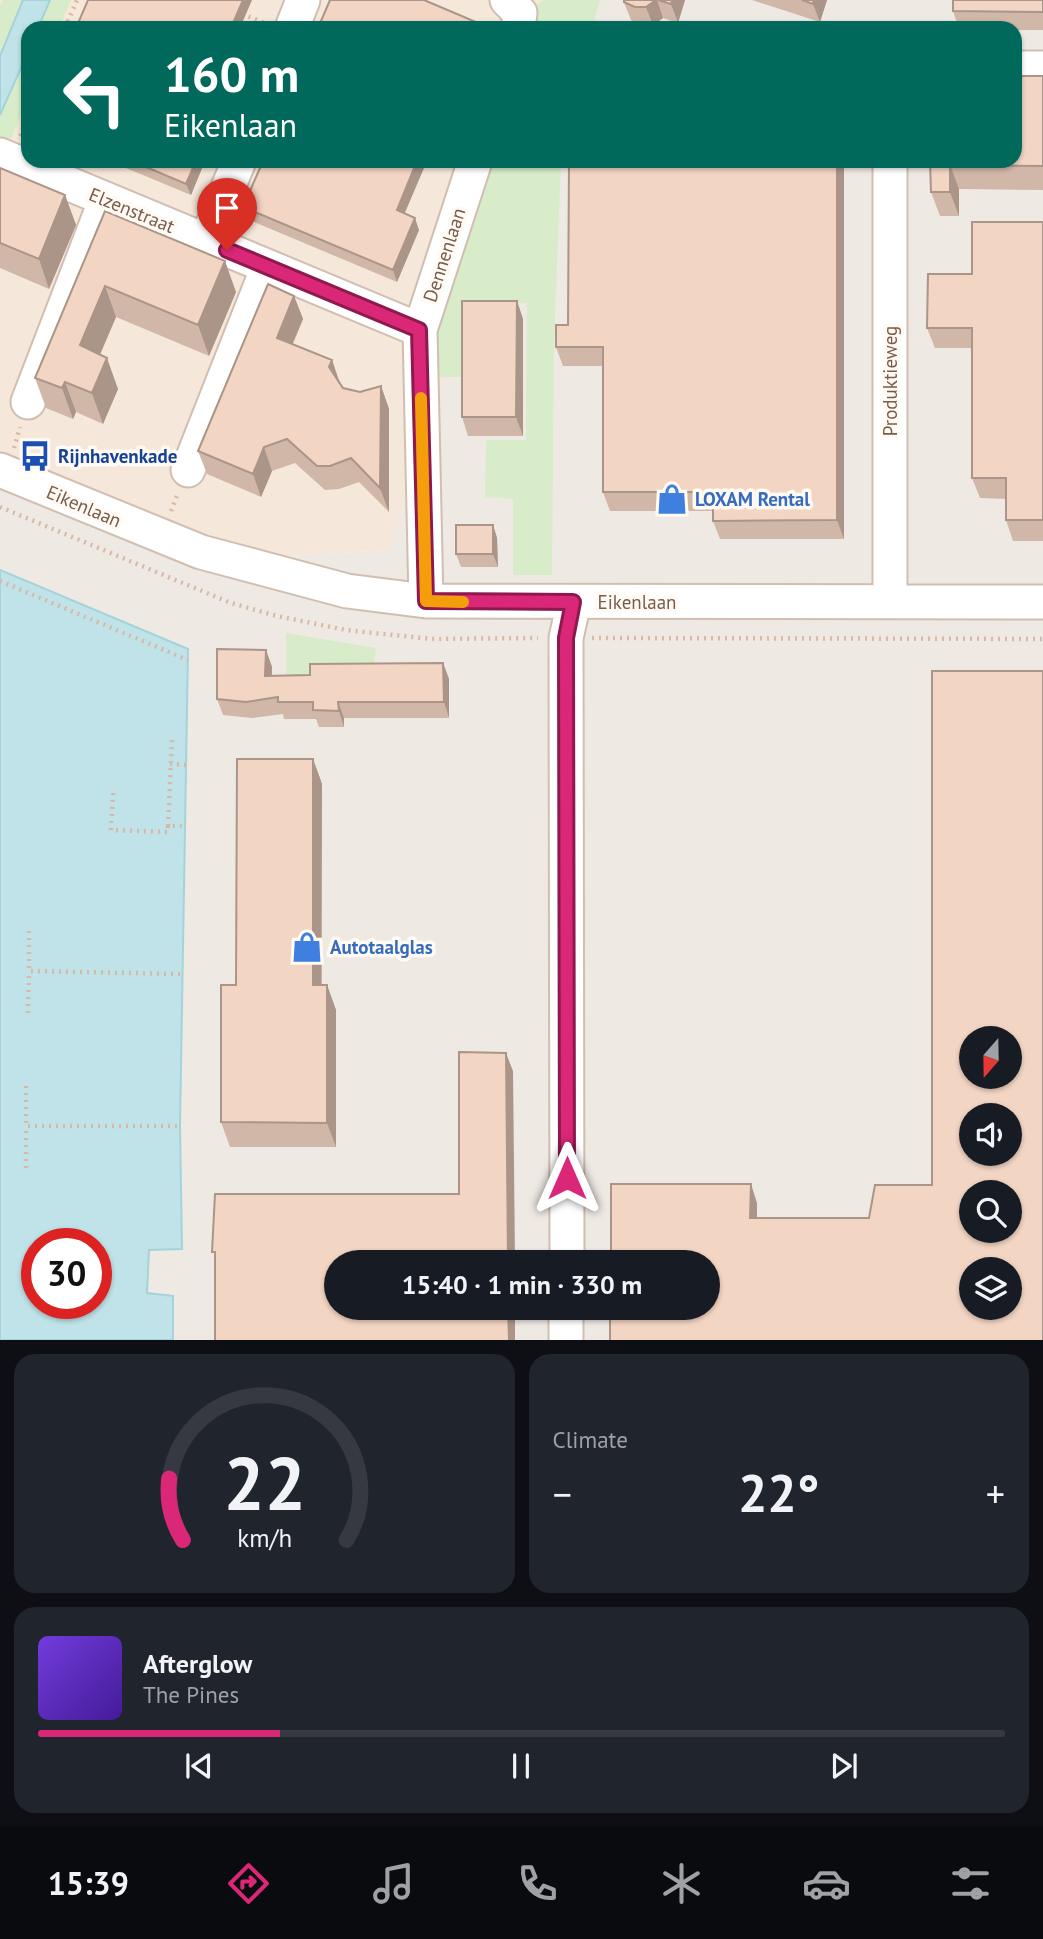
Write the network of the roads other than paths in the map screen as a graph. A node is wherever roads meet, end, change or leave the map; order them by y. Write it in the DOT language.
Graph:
graph roads {
  1 [pos="303,0"];
  2 [pos="295,21"];
  3 [pos="1022,68"];
  4 [pos="1043,68"];
  5 [pos="0,155"];
  6 [pos="21,164"];
  7 [pos="31,168"];
  8 [pos="236,168"];
  9 [pos="473,168"];
  10 [pos="890,168"];
  11 [pos="106,200"];
  12 [pos="206,241"];
  13 [pos="268,267"];
  14 [pos="419,330"];
  15 [pos="28,402"];
  16 [pos="0,470"];
  17 [pos="188,470"];
  18 [pos="890,600"];
  19 [pos="426,601"];
  20 [pos="573,602"];
  21 [pos="1043,602"];
  22 [pos="567,1250"];
  23 [pos="566,1320"];
  24 [pos="566,1340"];
  1 -- 2 [label="street"];
  3 -- 4 [label="street"];
  5 -- 6 [label="street, Elzenstraat"];
  7 -- 11 [label="street, Elzenstraat"];
  8 -- 12 [label="street"];
  9 -- 14 [label="street, Dennenlaan"];
  10 -- 18 [label="street, Produktieweg"];
  11 -- 12 [label="street, Elzenstraat"];
  11 -- 15 [label="street"];
  12 -- 13 [label="street, Elzenstraat"];
  13 -- 14 [label="street, Elzenstraat"];
  13 -- 17 [label="street"];
  14 -- 19 [label="street, Dennenlaan"];
  16 -- 19 [label="street, Eikenlaan"];
  18 -- 20 [label="street, Eikenlaan"];
  18 -- 21 [label="street, Eikenlaan"];
  19 -- 20 [label="street, Eikenlaan"];
  20 -- 22 [label="street"];
  23 -- 24 [label="street"];
}
